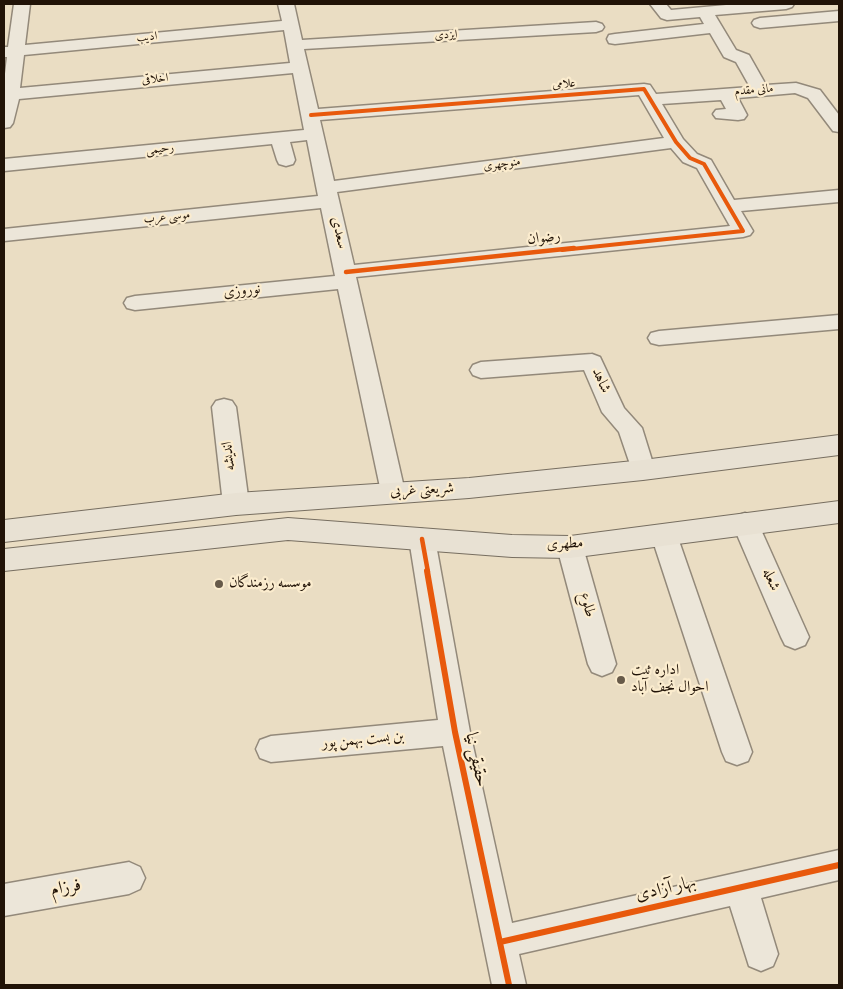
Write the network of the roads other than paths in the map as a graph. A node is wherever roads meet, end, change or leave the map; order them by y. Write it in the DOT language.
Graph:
graph roads {
  1 [pos="22,4"];
  2 [pos="286,4"];
  3 [pos="658,4"];
  4 [pos="786,4"];
  5 [pos="705,11"];
  6 [pos="839,16"];
  7 [pos="760,23"];
  8 [pos="290,25"];
  9 [pos="596,28"];
  10 [pos="715,28"];
  11 [pos="615,39"];
  12 [pos="295,45"];
  13 [pos="10,51"];
  14 [pos="300,67"];
  15 [pos="761,91"];
  16 [pos="11,94"];
  17 [pos="727,94"];
  18 [pos="652,100"];
  19 [pos="310,114"];
  20 [pos="722,114"];
  21 [pos="4,122"];
  22 [pos="839,127"];
  23 [pos="315,134"];
  24 [pos="280,138"];
  25 [pos="676,142"];
  26 [pos="286,160"];
  27 [pos="4,165"];
  28 [pos="329,195"];
  29 [pos="839,196"];
  30 [pos="728,206"];
  31 [pos="4,234"];
  32 [pos="347,276"];
  33 [pos="135,303"];
  34 [pos="839,322"];
  35 [pos="660,338"];
  36 [pos="481,370"];
  37 [pos="224,407"];
  38 [pos="839,445"];
  39 [pos="642,470"];
  40 [pos="393,492"];
  41 [pos="236,504"];
  42 [pos="839,512"];
  43 [pos="745,523"];
  44 [pos="4,531"];
  45 [pos="664,535"];
  46 [pos="422,539"];
  47 [pos="570,547"];
  48 [pos="4,560"];
  49 [pos="795,637"];
  50 [pos="602,664"];
  51 [pos="455,732"];
  52 [pos="271,750"];
  53 [pos="737,752"];
  54 [pos="839,865"];
  55 [pos="129,878"];
  56 [pos="741,887"];
  57 [pos="4,900"];
  58 [pos="500,942"];
  59 [pos="761,954"];
  60 [pos="509,985"];
  1 -- 13 [label="street"];
  2 -- 8 [label="street, سعدی"];
  3 -- 5 [label="street"];
  4 -- 5 [label="street"];
  5 -- 10 [label="street"];
  6 -- 7 [label="street"];
  8 -- 12 [label="street, سعدی"];
  8 -- 13 [label="street, ادیب"];
  9 -- 12 [label="street, ایزدی"];
  10 -- 11 [label="street"];
  10 -- 15 [label="street"];
  12 -- 14 [label="street, سعدی"];
  13 -- 16 [label="street"];
  14 -- 16 [label="street, اخلاقی"];
  14 -- 19 [label="street, سعدی"];
  15 -- 17 [label="street, مانی مقدم"];
  15 -- 22 [label="street, مانی مقدم"];
  16 -- 21 [label="street"];
  17 -- 18 [label="street, مانی مقدم"];
  17 -- 20 [label="street"];
  18 -- 19 [label="street, علامی"];
  18 -- 25 [label="street"];
  19 -- 23 [label="street, سعدی"];
  23 -- 24 [label="street, رحیمی"];
  23 -- 28 [label="street, سعدی"];
  24 -- 26 [label="street"];
  24 -- 27 [label="street, رحیمی"];
  25 -- 28 [label="street, منوچهری"];
  25 -- 30 [label="street"];
  28 -- 31 [label="street, موسی عرب"];
  28 -- 32 [label="street, سعدی"];
  29 -- 30 [label="street"];
  30 -- 32 [label="street, رضوان"];
  32 -- 33 [label="street, نوروزی"];
  32 -- 40 [label="street, سعدی"];
  34 -- 35 [label="street"];
  36 -- 39 [label="street, شاهد"];
  37 -- 41 [label="street, اندیشه"];
  38 -- 39 [label="main road, شریعتی غربی"];
  39 -- 40 [label="main road, شریعتی غربی"];
  40 -- 41 [label="main road, شریعتی غربی"];
  41 -- 44 [label="main road, شریعتی غربی"];
  42 -- 43 [label="main road, مطهری"];
  43 -- 45 [label="main road, مطهری"];
  43 -- 49 [label="street, شعله"];
  45 -- 47 [label="main road, مطهری"];
  45 -- 53 [label="street"];
  46 -- 47 [label="main road, مطهری"];
  46 -- 48 [label="main road, مطهری"];
  46 -- 51 [label="street, حقیقی نیا"];
  47 -- 50 [label="street, طلوع"];
  51 -- 52 [label="street, بن بست بهمن پور"];
  51 -- 58 [label="street, حقیقی نیا"];
  54 -- 56 [label="street, بهار آزادی"];
  55 -- 57 [label="street, فرزام"];
  56 -- 58 [label="street, بهار آزادی"];
  56 -- 59 [label="street"];
  58 -- 60 [label="street, حقیقی نیا"];
}
